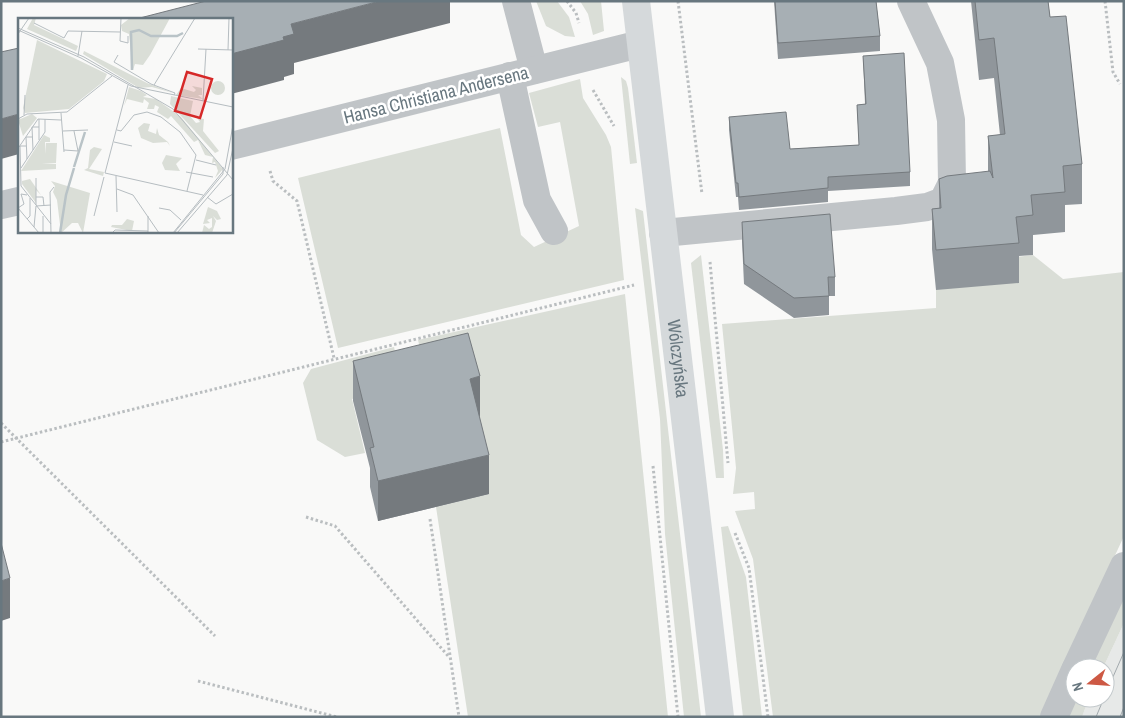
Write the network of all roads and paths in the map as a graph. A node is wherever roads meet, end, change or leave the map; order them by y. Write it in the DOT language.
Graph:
graph roads {
  1 [pos="516,1"];
  2 [pos="636,1"];
  3 [pos="678,1"];
  4 [pos="911,1"];
  5 [pos="1105,1"];
  6 [pos="640,44"];
  7 [pos="522,73"];
  8 [pos="1120,84"];
  9 [pos="259,139"];
  10 [pos="232,146"];
  11 [pos="18,201"];
  12 [pos="1,205"];
  13 [pos="706,229"];
  14 [pos="554,231"];
  15 [pos="663,233"];
  16 [pos="635,285"];
  17 [pos="334,358"];
  18 [pos="1,423"];
  19 [pos="16,438"];
  20 [pos="1,442"];
  21 [pos="728,466"];
  22 [pos="306,517"];
  23 [pos="430,519"];
  24 [pos="732,523"];
  25 [pos="1124,566"];
  26 [pos="215,636"];
  27 [pos="449,658"];
  28 [pos="1081,658"];
  29 [pos="198,681"];
  30 [pos="1065,693"];
  31 [pos="337,717"];
  32 [pos="459,717"];
  33 [pos="720,717"];
  34 [pos="768,717"];
  35 [pos="1054,717"];
  1 -- 7 [label="street"];
  2 -- 6 [label="main road, Wólczyńska"];
  3 -- 13 [label="path"];
  4 -- 13 [label="street"];
  5 -- 8 [label="path"];
  6 -- 7 [label="street, Hansa Christiana Andersena"];
  6 -- 15 [label="main road, Wólczyńska"];
  7 -- 9 [label="street, Hansa Christiana Andersena"];
  7 -- 14 [label="street"];
  9 -- 10 [label="street, Hansa Christiana Andersena"];
  9 -- 17 [label="path"];
  11 -- 12 [label="street"];
  13 -- 15 [label="street"];
  13 -- 21 [label="path"];
  15 -- 33 [label="main road, Wólczyńska"];
  16 -- 17 [label="path"];
  17 -- 19 [label="path"];
  18 -- 19 [label="path"];
  19 -- 20 [label="path"];
  19 -- 26 [label="path"];
  22 -- 27 [label="path"];
  23 -- 27 [label="path"];
  24 -- 34 [label="path"];
  25 -- 28 [label="street"];
  27 -- 32 [label="path"];
  29 -- 31 [label="path"];
  30 -- 35 [label="street"];
}
